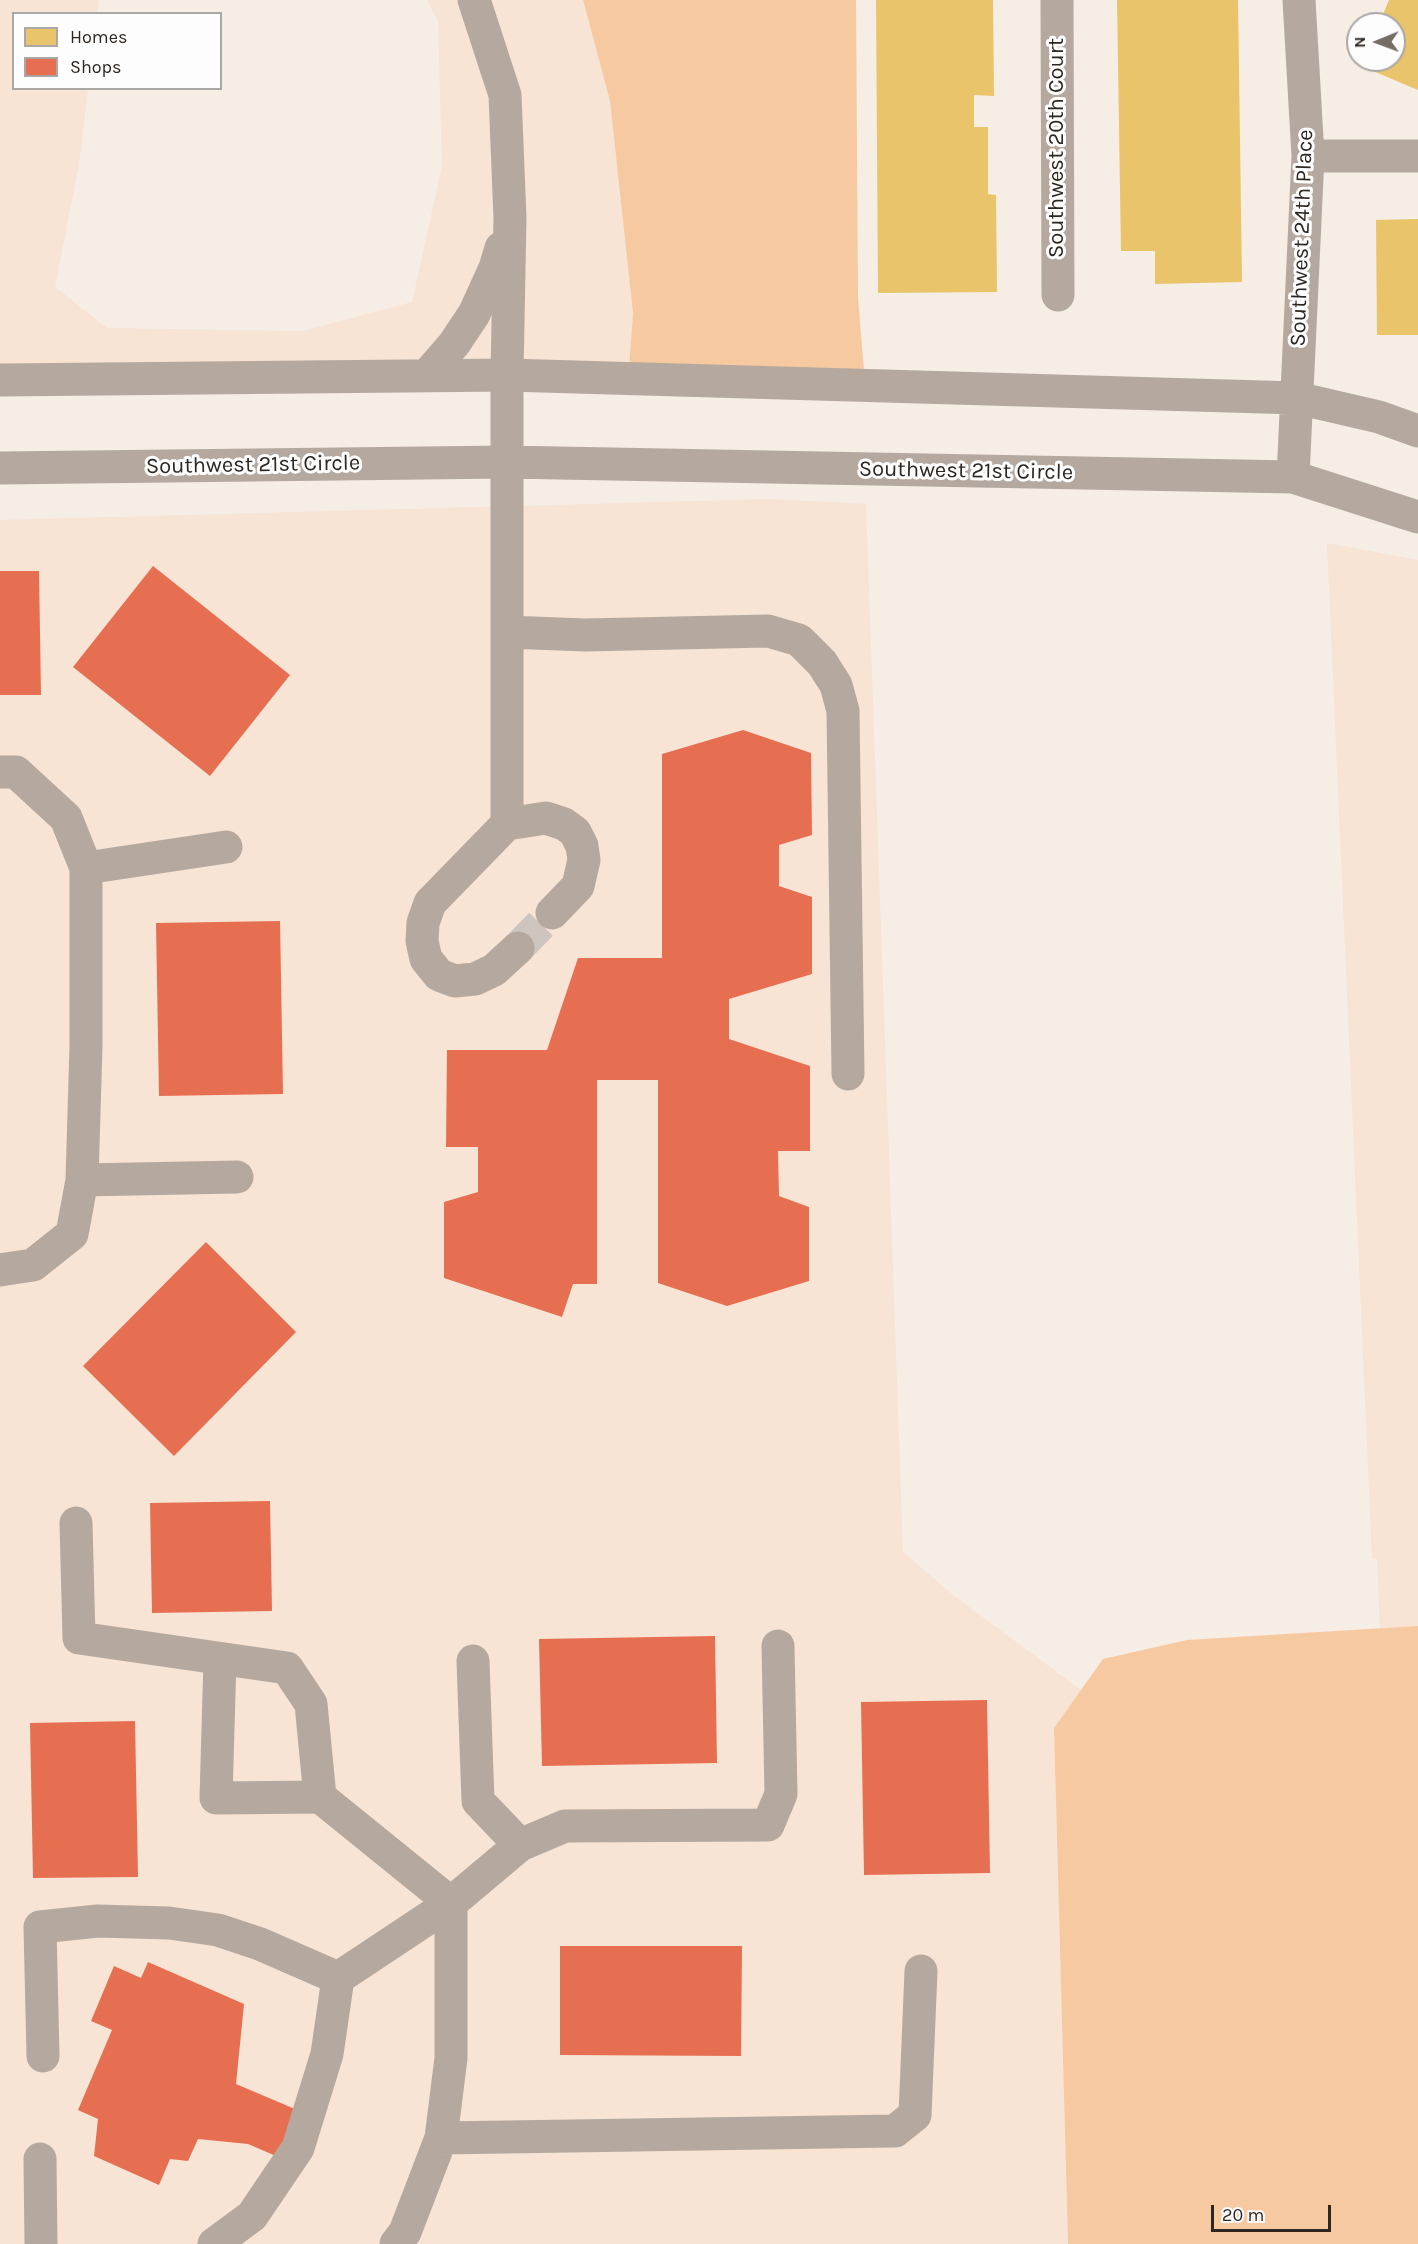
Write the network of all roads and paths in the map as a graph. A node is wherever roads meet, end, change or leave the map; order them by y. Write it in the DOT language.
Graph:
graph roads {
  1 [pos="474,0"];
  2 [pos="1057,0"];
  3 [pos="1299,0"];
  4 [pos="1308,156"];
  5 [pos="1418,156"];
  6 [pos="510,218"];
  7 [pos="1058,295"];
  8 [pos="427,375"];
  9 [pos="507,375"];
  10 [pos="0,380"];
  11 [pos="1297,398"];
  12 [pos="1418,431"];
  13 [pos="507,462"];
  14 [pos="0,468"];
  15 [pos="1293,477"];
  16 [pos="1418,517"];
  17 [pos="507,632"];
  18 [pos="0,772"];
  19 [pos="507,824"];
  20 [pos="226,847"];
  21 [pos="86,868"];
  22 [pos="552,914"];
  23 [pos="518,948"];
  24 [pos="848,1074"];
  25 [pos="237,1176"];
  26 [pos="82,1180"];
  27 [pos="0,1270"];
  28 [pos="76,1523"];
  29 [pos="778,1646"];
  30 [pos="220,1659"];
  31 [pos="472,1661"];
  32 [pos="320,1797"];
  33 [pos="520,1845"];
  34 [pos="451,1903"];
  35 [pos="921,1971"];
  36 [pos="338,1978"];
  37 [pos="43,2056"];
  38 [pos="441,2138"];
  39 [pos="40,2159"];
  40 [pos="42,2244"];
  41 [pos="214,2244"];
  42 [pos="396,2244"];
  1 -- 6 [label="street"];
  2 -- 7 [label="street, Southwest 20th Court"];
  3 -- 4 [label="street, Southwest 24th Place"];
  4 -- 5 [label="street"];
  4 -- 11 [label="street, Southwest 24th Place"];
  6 -- 8 [label="street"];
  6 -- 9 [label="street"];
  8 -- 9 [label="street"];
  8 -- 10 [label="street"];
  9 -- 11 [label="street"];
  9 -- 13 [label="street"];
  11 -- 12 [label="street"];
  11 -- 15 [label="street, Southwest 24th Place"];
  13 -- 14 [label="street, Southwest 21st Circle"];
  13 -- 15 [label="street, Southwest 21st Circle"];
  13 -- 17 [label="street"];
  15 -- 16 [label="street, Southwest 21st Circle"];
  17 -- 19 [label="street"];
  17 -- 24 [label="street"];
  18 -- 21 [label="street"];
  19 -- 22 [label="street"];
  19 -- 23 [label="street"];
  20 -- 21 [label="street"];
  21 -- 26 [label="street"];
  25 -- 26 [label="street"];
  26 -- 27 [label="street"];
  28 -- 30 [label="street"];
  29 -- 33 [label="street"];
  30 -- 32 [label="street"];
  30 -- 32 [label="street"];
  31 -- 33 [label="street"];
  32 -- 34 [label="street"];
  33 -- 34 [label="street"];
  34 -- 36 [label="street"];
  34 -- 38 [label="street"];
  35 -- 38 [label="street"];
  36 -- 37 [label="street"];
  36 -- 41 [label="street"];
  38 -- 42 [label="street"];
  39 -- 40 [label="street"];
}
